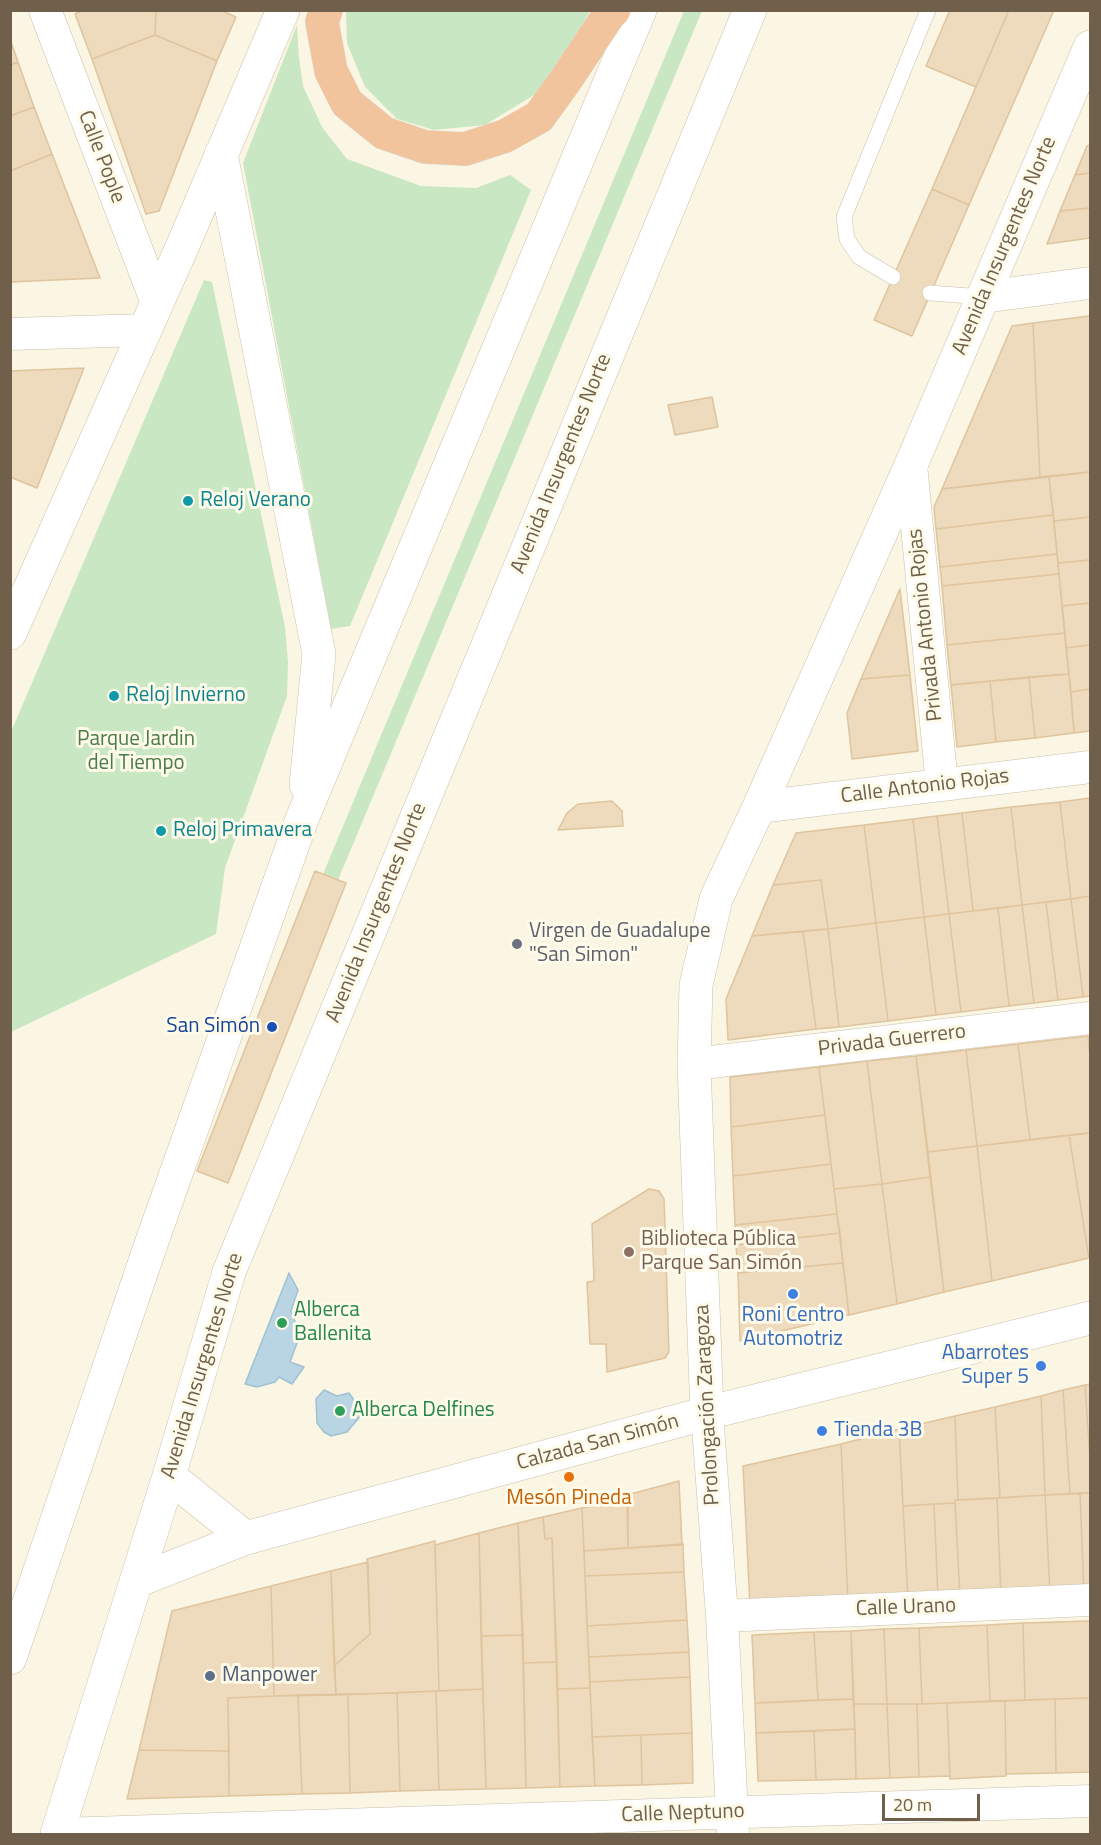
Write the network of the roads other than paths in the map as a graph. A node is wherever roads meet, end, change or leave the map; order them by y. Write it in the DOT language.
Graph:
graph roads {
  1 [pos="45,10"];
  2 [pos="283,10"];
  3 [pos="326,10"];
  4 [pos="614,10"];
  5 [pos="640,10"];
  6 [pos="750,10"];
  7 [pos="928,10"];
  8 [pos="1090,48"];
  9 [pos="221,154"];
  10 [pos="893,277"];
  11 [pos="1090,283"];
  12 [pos="930,293"];
  13 [pos="983,297"];
  14 [pos="151,316"];
  15 [pos="10,334"];
  16 [pos="911,465"];
  17 [pos="10,633"];
  18 [pos="1090,767"];
  19 [pos="942,785"];
  20 [pos="759,807"];
  21 [pos="302,819"];
  22 [pos="1090,1018"];
  23 [pos="694,1064"];
  24 [pos="1090,1318"];
  25 [pos="707,1413"];
  26 [pos="169,1476"];
  27 [pos="246,1538"];
  28 [pos="137,1581"];
  29 [pos="23,1584"];
  30 [pos="1090,1600"];
  31 [pos="722,1616"];
  32 [pos="10,1658"];
  33 [pos="1090,1801"];
  34 [pos="732,1824"];
  35 [pos="59,1834"];
  1 -- 14 [label="street, Calle Pople"];
  2 -- 9 [label="main road"];
  3 -- 4 [label="highway"];
  5 -- 21 [label="main road"];
  6 -- 26 [label="main road, Avenida Insurgentes Norte"];
  7 -- 10 [label="lane"];
  8 -- 13 [label="main road, Avenida Insurgentes Norte"];
  9 -- 14 [label="main road"];
  9 -- 21 [label="main road"];
  11 -- 13 [label="street"];
  12 -- 13 [label="lane"];
  13 -- 16 [label="main road, Avenida Insurgentes Norte"];
  14 -- 15 [label="street"];
  14 -- 17 [label="main road"];
  16 -- 19 [label="street, Privada Antonio Rojas"];
  16 -- 20 [label="main road, Avenida Insurgentes Norte"];
  18 -- 19 [label="street, Calle Antonio Rojas"];
  19 -- 20 [label="street, Calle Antonio Rojas"];
  20 -- 23 [label="main road, Prolongación Zaragoza"];
  21 -- 29 [label="main road"];
  22 -- 23 [label="street, Privada Guerrero"];
  23 -- 25 [label="main road, Prolongación Zaragoza"];
  24 -- 25 [label="main road, Calzada San Simón"];
  25 -- 27 [label="main road, Calzada San Simón"];
  25 -- 31 [label="street, Prolongación Zaragoza"];
  26 -- 27 [label="main road"];
  26 -- 28 [label="main road, Avenida Insurgentes Norte"];
  27 -- 28 [label="main road, Calzada San Simón"];
  28 -- 35 [label="main road, Avenida Insurgentes Norte"];
  29 -- 32 [label="main road"];
  30 -- 31 [label="street, Calle Urano"];
  31 -- 34 [label="street, Prolongación Zaragoza"];
  33 -- 34 [label="street, Calle Neptuno"];
  34 -- 35 [label="street, Calle Neptuno"];
}
